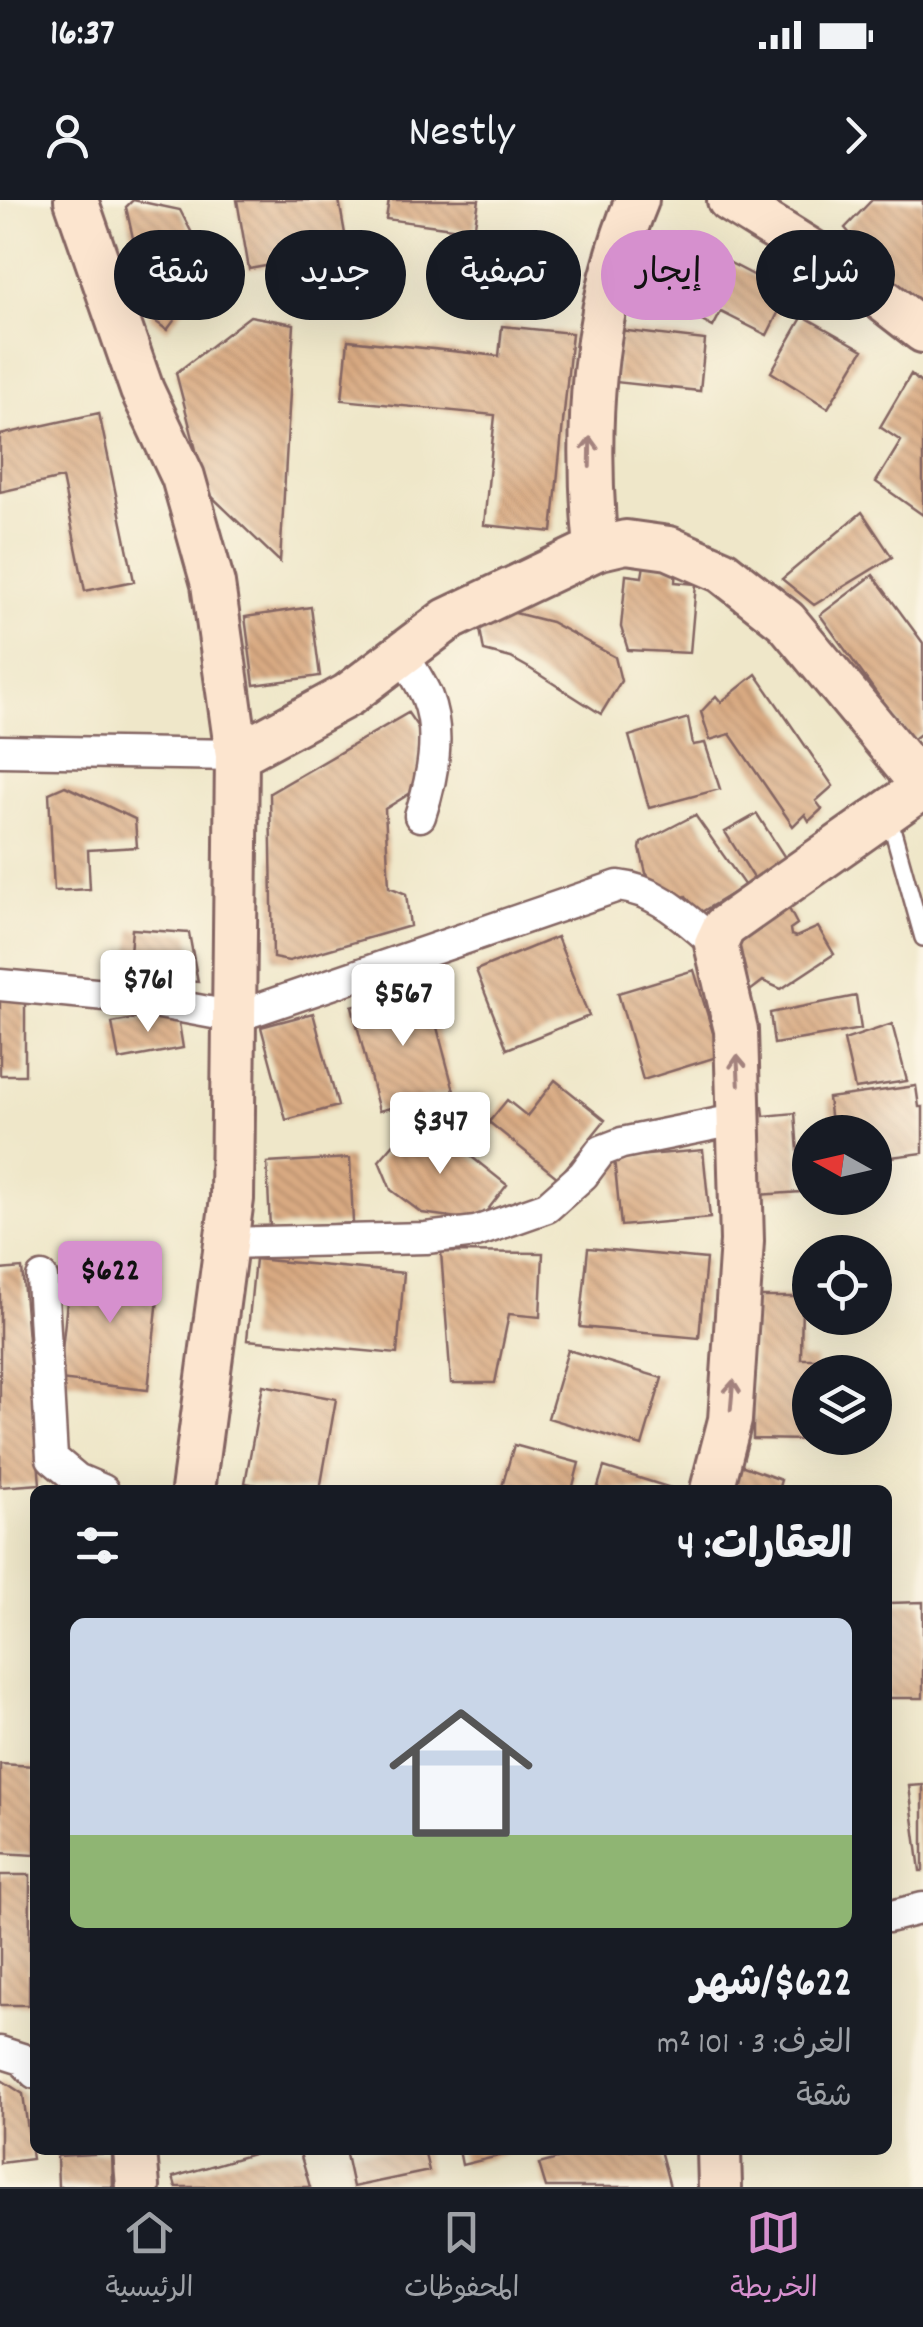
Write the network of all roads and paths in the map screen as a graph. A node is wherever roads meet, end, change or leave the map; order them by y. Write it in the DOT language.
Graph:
graph roads {
  1 [pos="76,200"];
  2 [pos="637,200"];
  3 [pos="729,200"];
  4 [pos="923,331"];
  5 [pos="596,550"];
  6 [pos="403,655"];
  7 [pos="0,750"];
  8 [pos="237,755"];
  9 [pos="923,786"];
  10 [pos="887,812"];
  11 [pos="420,816"];
  12 [pos="923,938"];
  13 [pos="716,944"];
  14 [pos="0,984"];
  15 [pos="235,1017"];
  16 [pos="740,1120"];
  17 [pos="226,1243"];
  18 [pos="42,1278"];
  19 [pos="90,1485"];
  20 [pos="194,1485"];
  21 [pos="713,1485"];
  22 [pos="923,1908"];
  23 [pos="892,1916"];
  24 [pos="0,2052"];
  25 [pos="30,2068"];
  26 [pos="135,2155"];
  27 [pos="719,2155"];
  28 [pos="138,2187"];
  29 [pos="720,2187"];
  1 -- 8 [label="street"];
  5 -- 2 [label="street, one-way"];
  3 -- 4 [label="street"];
  5 -- 6 [label="street"];
  5 -- 9 [label="street"];
  6 -- 8 [label="street"];
  6 -- 11 [label="street"];
  7 -- 8 [label="street"];
  8 -- 15 [label="street"];
  9 -- 10 [label="street"];
  10 -- 12 [label="lane"];
  10 -- 13 [label="street"];
  13 -- 15 [label="street"];
  16 -- 13 [label="street, one-way"];
  14 -- 15 [label="street"];
  15 -- 17 [label="street"];
  16 -- 17 [label="street"];
  21 -- 16 [label="street, one-way"];
  17 -- 20 [label="street"];
  18 -- 19 [label="street"];
  22 -- 23 [label="street"];
  24 -- 25 [label="street"];
  26 -- 28 [label="street"];
  27 -- 29 [label="street"];
}
